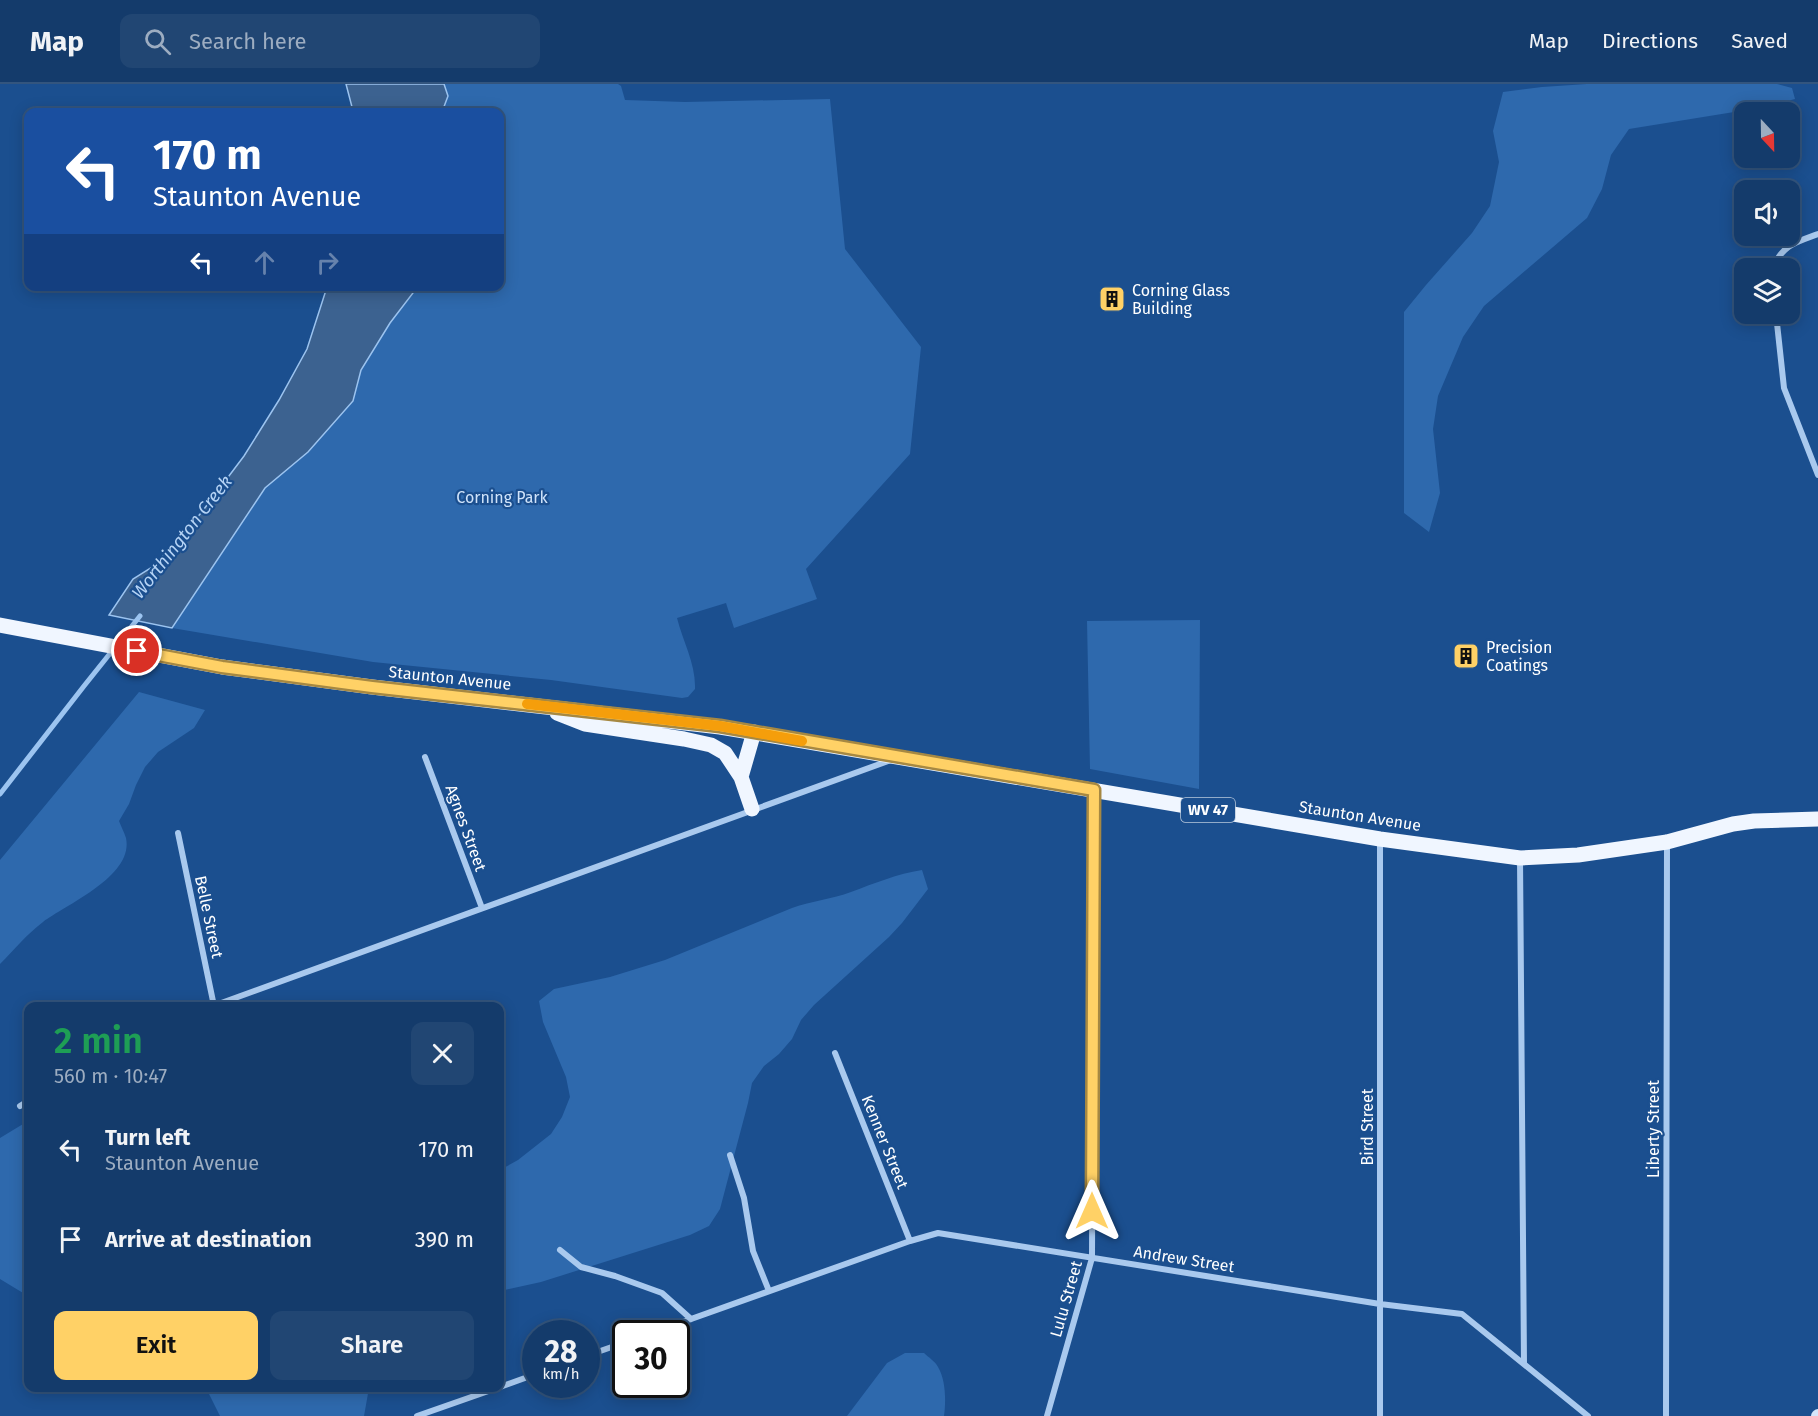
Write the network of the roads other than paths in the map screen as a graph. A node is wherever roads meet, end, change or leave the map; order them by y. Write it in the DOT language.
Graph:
graph roads {
  1 [pos="1818,234"];
  2 [pos="1777,258"];
  3 [pos="1777,324"];
  4 [pos="1818,475"];
  5 [pos="0,625"];
  6 [pos="541,706"];
  7 [pos="754,732"];
  8 [pos="425,757"];
  9 [pos="897,758"];
  10 [pos="741,777"];
  11 [pos="1094,790"];
  12 [pos="752,809"];
  13 [pos="1818,819"];
  14 [pos="178,833"];
  15 [pos="1380,839"];
  16 [pos="1667,842"];
  17 [pos="1520,858"];
  18 [pos="482,908"];
  19 [pos="212,1002"];
  20 [pos="224,1002"];
  21 [pos="835,1053"];
  22 [pos="24,1104"];
  23 [pos="20,1106"];
  24 [pos="730,1155"];
  25 [pos="910,1241"];
  26 [pos="560,1250"];
  27 [pos="1092,1258"];
  28 [pos="769,1291"];
  29 [pos="1380,1304"];
  30 [pos="691,1318"];
  31 [pos="686,1320"];
  32 [pos="1524,1364"];
  33 [pos="522,1379"];
  34 [pos="504,1385"];
  35 [pos="484,1392"];
  36 [pos="417,1416"];
  37 [pos="1047,1416"];
  38 [pos="1380,1416"];
  39 [pos="1588,1416"];
  40 [pos="1666,1416"];
  1 -- 2 [label="street"];
  3 -- 4 [label="street"];
  5 -- 6 [label="main road, Staunton Avenue / WV 47"];
  6 -- 7 [label="main road, Staunton Avenue / WV 47"];
  6 -- 10 [label="main road"];
  7 -- 9 [label="main road, Staunton Avenue / WV 47"];
  7 -- 10 [label="main road"];
  8 -- 18 [label="street, Agnes Street"];
  9 -- 11 [label="main road, Staunton Avenue / WV 47"];
  9 -- 12 [label="street, Staunton Avenue"];
  10 -- 12 [label="main road"];
  11 -- 15 [label="main road, Staunton Avenue / WV 47"];
  11 -- 27 [label="street, Lulu Street"];
  12 -- 18 [label="street, Staunton Avenue"];
  13 -- 16 [label="main road, Staunton Avenue / WV 47"];
  14 -- 19 [label="street, Belle Street"];
  15 -- 17 [label="main road, Staunton Avenue / WV 47"];
  15 -- 29 [label="street, Bird Street"];
  16 -- 17 [label="main road, Staunton Avenue / WV 47"];
  16 -- 40 [label="street, Liberty Street"];
  17 -- 32 [label="street"];
  18 -- 20 [label="street, Staunton Avenue"];
  21 -- 25 [label="street, Kenner Street"];
  22 -- 23 [label="street"];
  24 -- 28 [label="street"];
  25 -- 27 [label="street, Andrew Street"];
  25 -- 28 [label="street, Andrew Street"];
  26 -- 30 [label="street"];
  27 -- 29 [label="street, Andrew Street"];
  27 -- 37 [label="street, Lulu Street"];
  28 -- 30 [label="street, Andrew Street"];
  29 -- 32 [label="street, Andrew Street"];
  29 -- 38 [label="street, Bird Street"];
  30 -- 31 [label="street, Andrew Street"];
  32 -- 39 [label="street, Andrew Street"];
  33 -- 34 [label="street"];
  35 -- 36 [label="street"];
}
